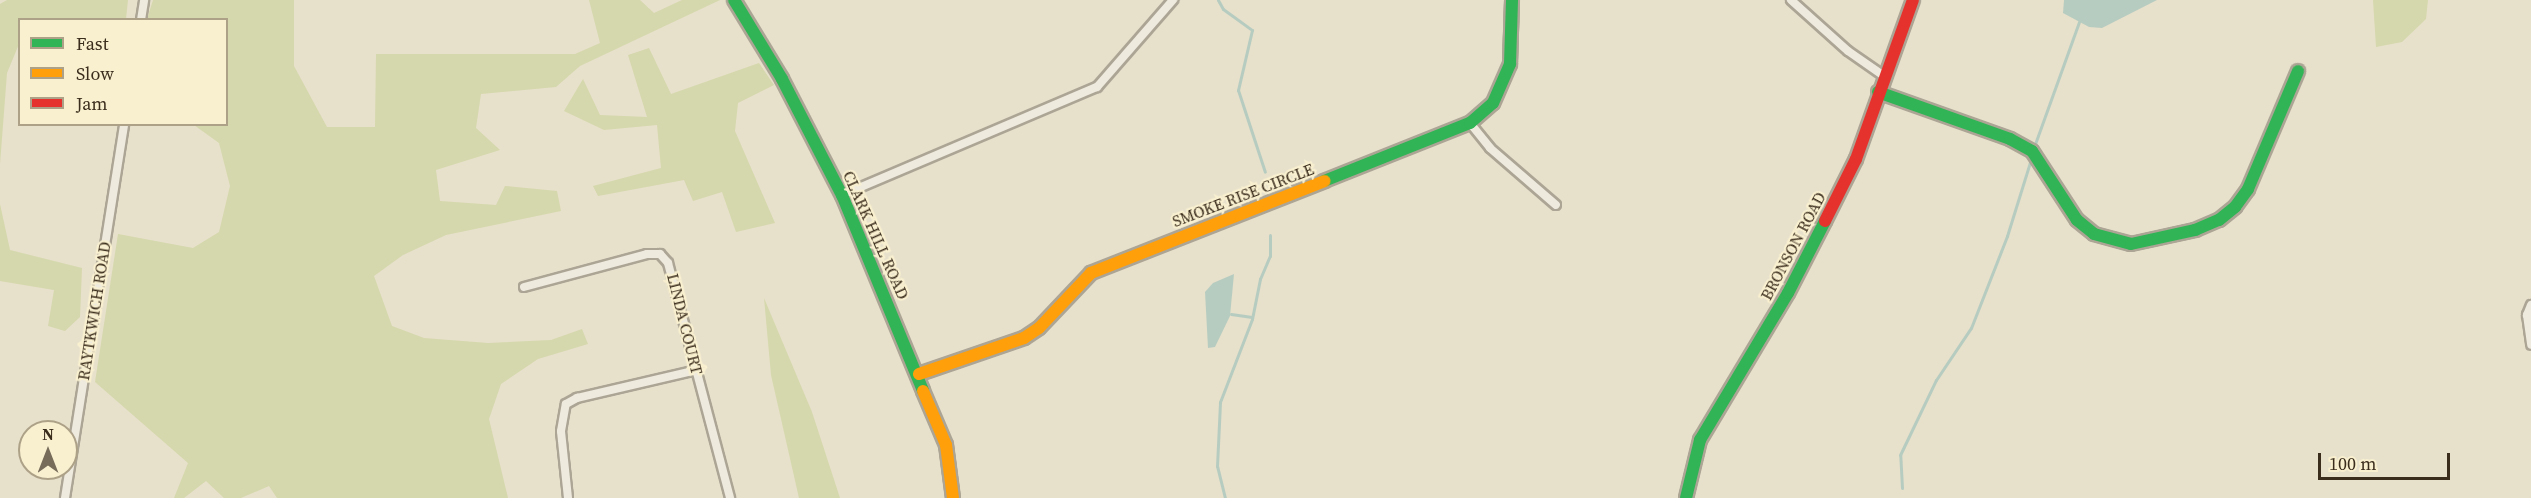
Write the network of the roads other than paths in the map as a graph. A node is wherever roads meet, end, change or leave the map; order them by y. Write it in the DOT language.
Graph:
graph roads {
  1 [pos="144,0"];
  2 [pos="734,0"];
  3 [pos="1173,0"];
  4 [pos="1512,0"];
  5 [pos="1791,0"];
  6 [pos="1913,0"];
  7 [pos="141,18"];
  8 [pos="2298,71"];
  9 [pos="1884,76"];
  10 [pos="1878,92"];
  11 [pos="1470,123"];
  12 [pos="124,126"];
  13 [pos="842,195"];
  14 [pos="1556,205"];
  15 [pos="524,287"];
  16 [pos="2531,305"];
  17 [pos="2531,345"];
  18 [pos="697,370"];
  19 [pos="919,374"];
  20 [pos="65,498"];
  21 [pos="568,498"];
  22 [pos="730,498"];
  23 [pos="953,498"];
  24 [pos="1686,498"];
  1 -- 7 [label="street"];
  2 -- 13 [label="street, CLARK HILL ROAD"];
  3 -- 13 [label="street"];
  4 -- 11 [label="street, SMOKE RISE CIRCLE"];
  5 -- 9 [label="street"];
  6 -- 9 [label="street, BRONSON ROAD"];
  8 -- 10 [label="street"];
  9 -- 10 [label="street, BRONSON ROAD"];
  10 -- 24 [label="street, BRONSON ROAD"];
  11 -- 14 [label="street"];
  11 -- 19 [label="street, SMOKE RISE CIRCLE"];
  12 -- 20 [label="street, RAYTKWICH ROAD"];
  13 -- 19 [label="street, CLARK HILL ROAD"];
  15 -- 18 [label="street, LINDA COURT"];
  16 -- 17 [label="street"];
  18 -- 21 [label="street"];
  18 -- 22 [label="street, LINDA COURT"];
  19 -- 23 [label="street, CLARK HILL ROAD"];
}
